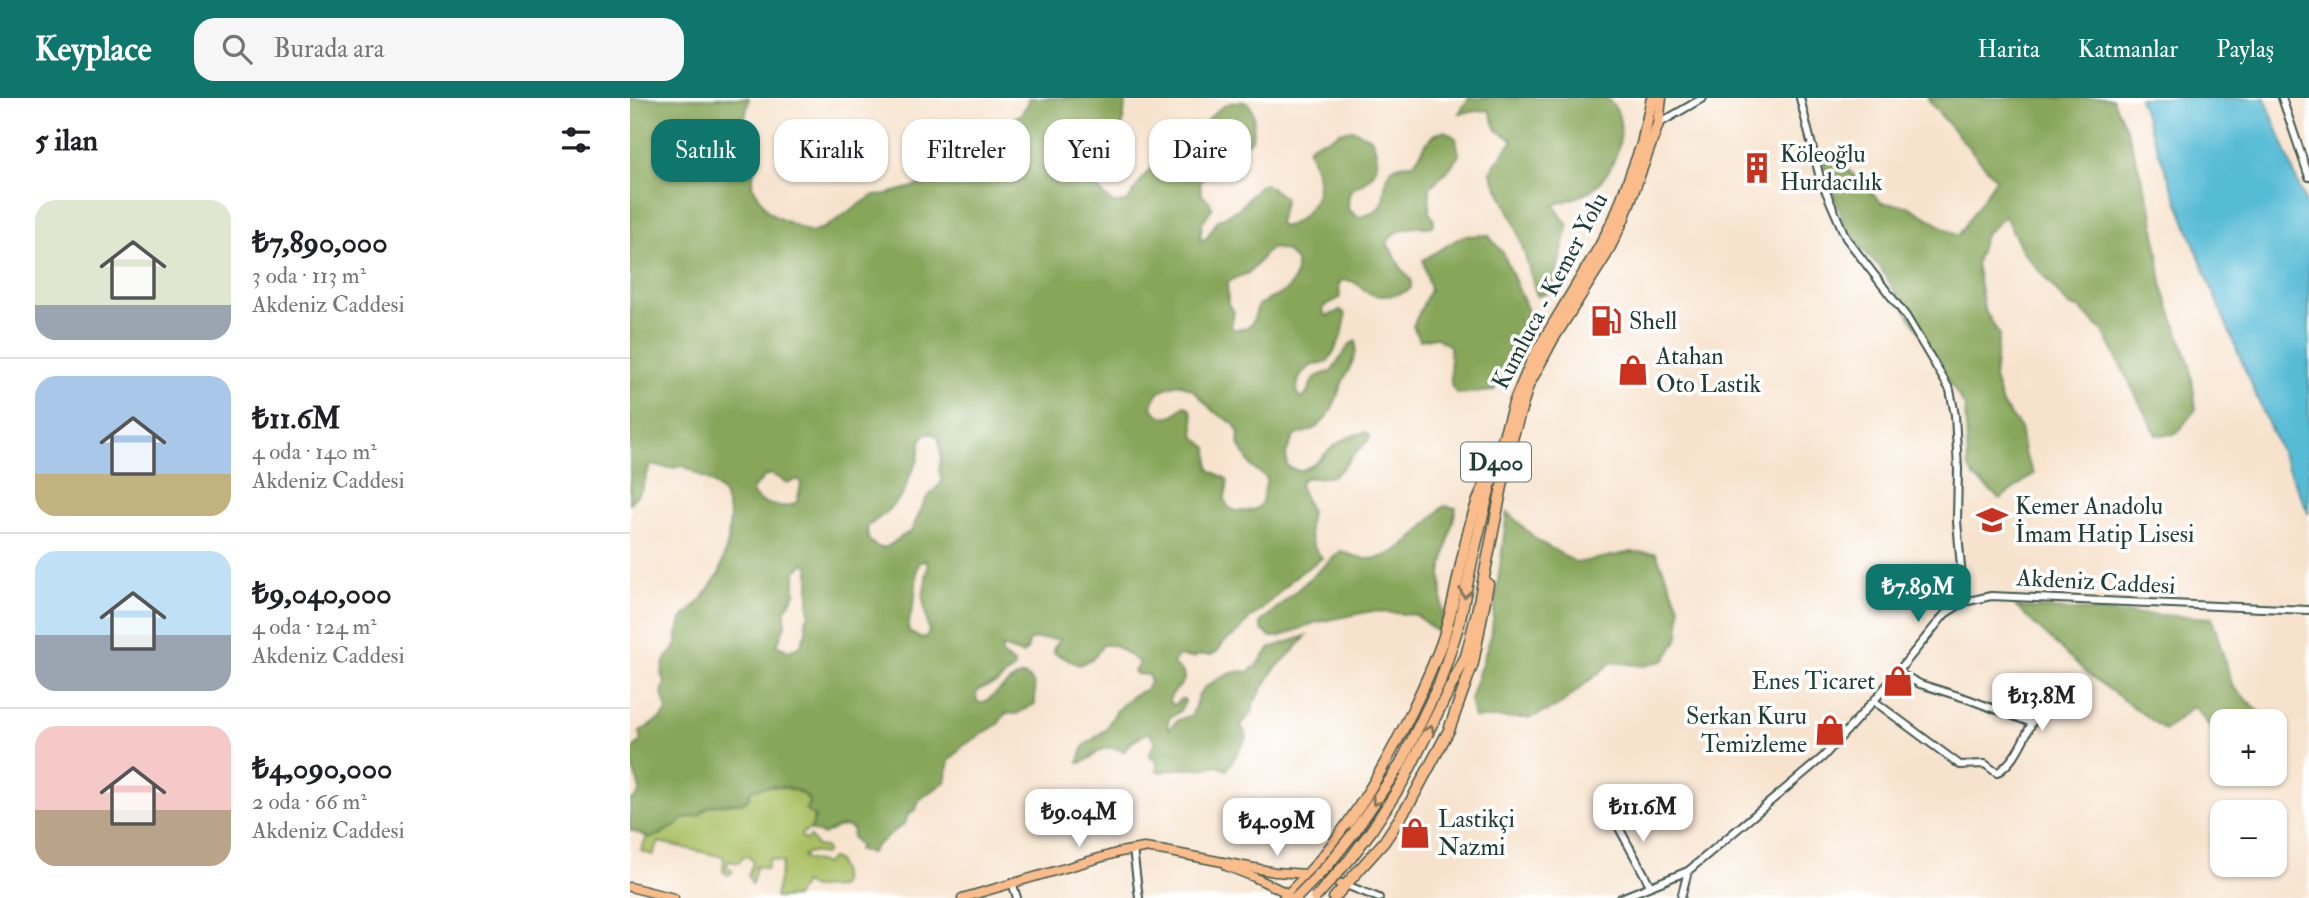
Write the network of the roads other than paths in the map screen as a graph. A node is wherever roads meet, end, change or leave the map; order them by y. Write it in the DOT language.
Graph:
graph roads {
  1 [pos="1652,98"];
  2 [pos="1661,98"];
  3 [pos="1703,98"];
  4 [pos="1800,98"];
  5 [pos="2281,98"];
  6 [pos="1658,124"];
  7 [pos="2309,177"];
  8 [pos="1496,462"];
  9 [pos="1497,504"];
  10 [pos="1964,602"];
  11 [pos="2309,610"];
  12 [pos="1897,672"];
  13 [pos="1874,701"];
  14 [pos="1612,815"];
  15 [pos="1133,849"];
  16 [pos="1200,857"];
  17 [pos="1688,871"];
  18 [pos="1308,874"];
  19 [pos="1012,882"];
  20 [pos="1346,885"];
  21 [pos="1650,885"];
  22 [pos="630,887"];
  23 [pos="1291,897"];
  24 [pos="674,898"];
  25 [pos="962,898"];
  26 [pos="1017,898"];
  27 [pos="1139,898"];
  28 [pos="1315,898"];
  29 [pos="1334,898"];
  30 [pos="1379,898"];
  31 [pos="1621,898"];
  32 [pos="1681,898"];
  1 -- 8 [label="highway, Kumluca - Kemer Yolu / D400"];
  2 -- 6 [label="highway, Kumluca - Kemer Yolu / D400"];
  3 -- 6 [label="street"];
  4 -- 10 [label="street"];
  5 -- 7 [label="street"];
  6 -- 9 [label="highway, Kumluca - Kemer Yolu / D400"];
  8 -- 18 [label="highway, Kumluca - Kemer Yolu / D400"];
  8 -- 23 [label="highway, Kumluca - Kemer Yolu / D400, one-way, bridge"];
  9 -- 20 [label="highway"];
  28 -- 9 [label="highway, Kumluca - Kemer Yolu / D400, one-way, bridge"];
  10 -- 11 [label="street, Akdeniz Caddesi"];
  10 -- 12 [label="street, Akdeniz Caddesi"];
  12 -- 13 [label="street, Akdeniz Caddesi"];
  12 -- 13 [label="street"];
  13 -- 17 [label="street, Akdeniz Caddesi"];
  14 -- 21 [label="street"];
  15 -- 16 [label="main road"];
  15 -- 19 [label="main road"];
  15 -- 27 [label="street"];
  16 -- 18 [label="main road"];
  16 -- 23 [label="main road"];
  17 -- 21 [label="street, Akdeniz Caddesi"];
  17 -- 32 [label="street"];
  18 -- 20 [label="main road"];
  18 -- 23 [label="highway, Kumluca - Kemer Yolu / D400"];
  19 -- 25 [label="main road"];
  19 -- 26 [label="street"];
  20 -- 29 [label="highway"];
  20 -- 30 [label="street"];
  21 -- 31 [label="street, Akdeniz Caddesi"];
  22 -- 24 [label="main road"];
}
